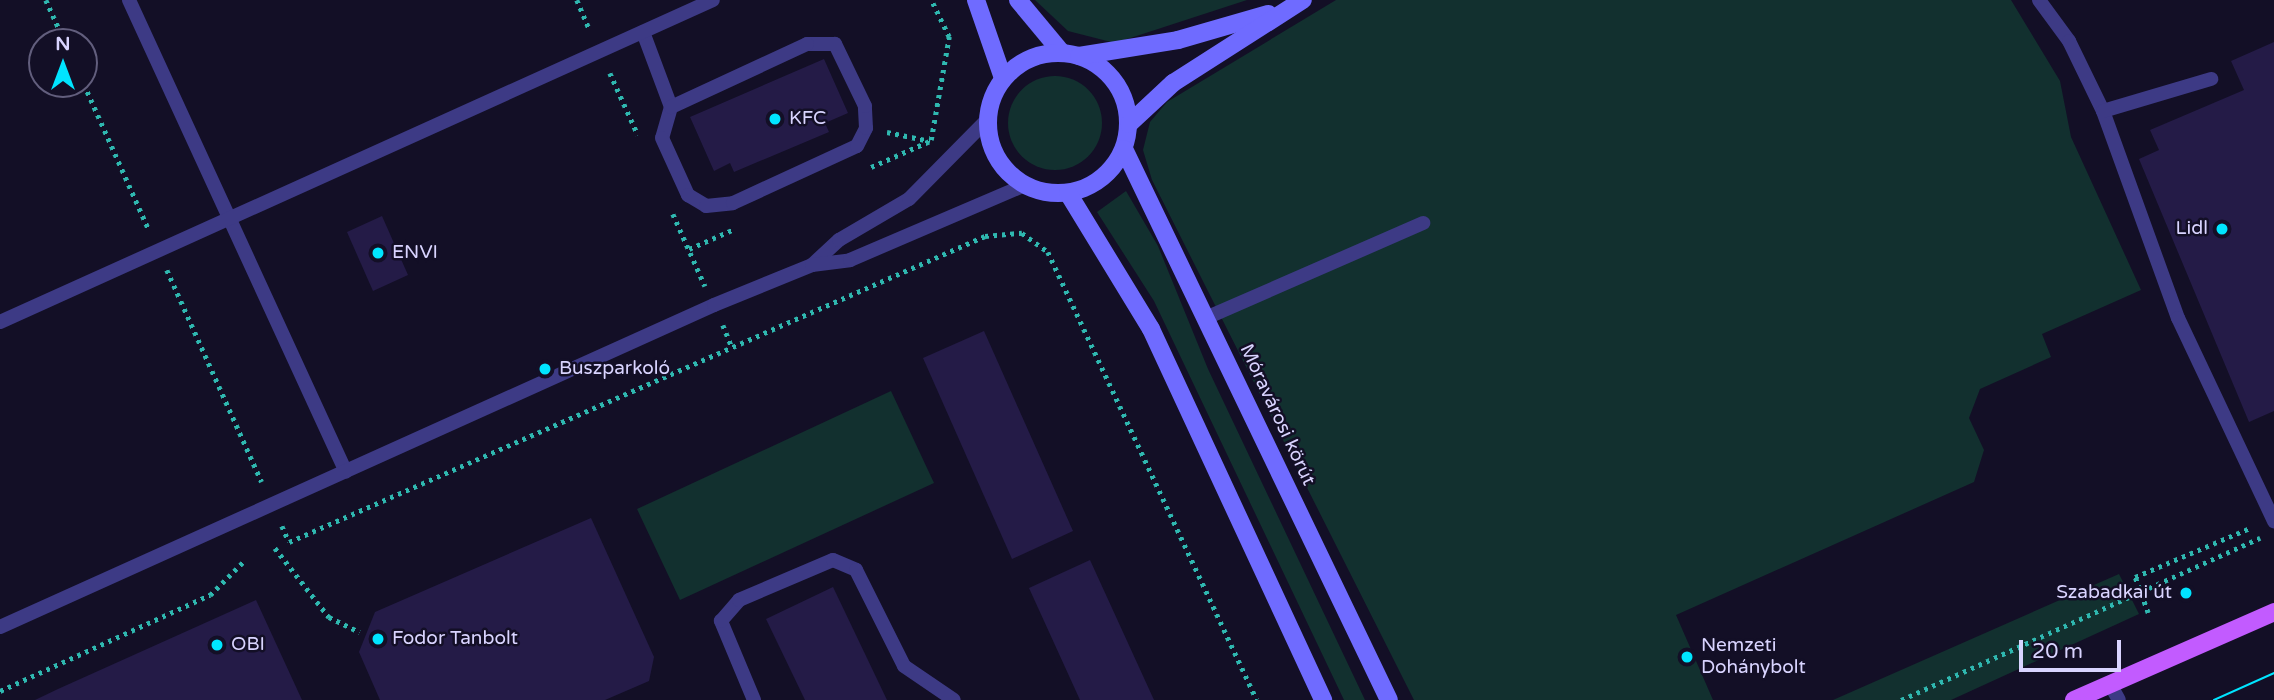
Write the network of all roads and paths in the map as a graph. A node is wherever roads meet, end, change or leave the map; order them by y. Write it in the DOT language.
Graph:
graph roads {
  1 [pos="46,0"];
  2 [pos="129,0"];
  3 [pos="713,0"];
  4 [pos="931,0"];
  5 [pos="976,0"];
  6 [pos="1018,0"];
  7 [pos="1303,0"];
  8 [pos="2039,0"];
  9 [pos="1285,9"];
  10 [pos="59,28"];
  11 [pos="643,32"];
  12 [pos="1070,54"];
  13 [pos="1003,78"];
  14 [pos="2211,79"];
  15 [pos="90,98"];
  16 [pos="671,107"];
  17 [pos="2103,111"];
  18 [pos="987,120"];
  19 [pos="1129,124"];
  20 [pos="866,128"];
  21 [pos="931,141"];
  22 [pos="1124,149"];
  23 [pos="941,166"];
  24 [pos="1025,186"];
  25 [pos="1068,193"];
  26 [pos="966,207"];
  27 [pos="229,219"];
  28 [pos="1423,223"];
  29 [pos="985,236"];
  30 [pos="159,251"];
  31 [pos="812,265"];
  32 [pos="1208,317"];
  33 [pos="0,322"];
  34 [pos="346,472"];
  35 [pos="272,505"];
  36 [pos="2274,524"];
  37 [pos="275,548"];
  38 [pos="244,561"];
  39 [pos="2140,592"];
  40 [pos="2274,612"];
  41 [pos="2148,614"];
  42 [pos="0,627"];
  43 [pos="360,632"];
  44 [pos="2110,684"];
  45 [pos="0,691"];
  46 [pos="754,700"];
  47 [pos="954,700"];
  48 [pos="1257,700"];
  49 [pos="1323,700"];
  50 [pos="1389,700"];
  51 [pos="1901,700"];
  52 [pos="2074,700"];
  53 [pos="2119,700"];
  1 -- 10 [label="path"];
  2 -- 27 [label="lane"];
  3 -- 11 [label="lane"];
  4 -- 21 [label="path"];
  5 -- 13 [label="main road"];
  6 -- 12 [label="main road"];
  7 -- 9 [label="main road"];
  8 -- 17 [label="lane"];
  9 -- 12 [label="main road"];
  9 -- 19 [label="main road"];
  11 -- 16 [label="lane"];
  11 -- 27 [label="lane"];
  12 -- 13 [label="main road"];
  12 -- 19 [label="main road"];
  13 -- 18 [label="main road"];
  14 -- 17 [label="lane"];
  15 -- 30 [label="path"];
  16 -- 20 [label="lane"];
  16 -- 20 [label="lane"];
  17 -- 36 [label="lane"];
  18 -- 23 [label="lane"];
  18 -- 24 [label="main road"];
  19 -- 22 [label="main road"];
  20 -- 21 [label="path"];
  21 -- 23 [label="path"];
  22 -- 25 [label="main road"];
  22 -- 32 [label="main road, Móravárosi körút"];
  23 -- 31 [label="lane"];
  24 -- 25 [label="main road"];
  24 -- 26 [label="lane"];
  25 -- 49 [label="main road"];
  26 -- 29 [label="path"];
  26 -- 31 [label="lane"];
  27 -- 30 [label="lane"];
  27 -- 34 [label="lane"];
  28 -- 32 [label="lane"];
  29 -- 35 [label="path"];
  29 -- 48 [label="path"];
  30 -- 33 [label="lane"];
  30 -- 35 [label="path"];
  31 -- 34 [label="lane"];
  32 -- 50 [label="main road, Móravárosi körút"];
  34 -- 35 [label="lane"];
  35 -- 42 [label="lane"];
  36 -- 39 [label="path"];
  36 -- 39 [label="path"];
  37 -- 43 [label="path"];
  38 -- 45 [label="path"];
  39 -- 41 [label="path"];
  39 -- 51 [label="path"];
  40 -- 44 [label="main road"];
  44 -- 52 [label="main road"];
  44 -- 53 [label="lane"];
  46 -- 47 [label="lane"];
}
